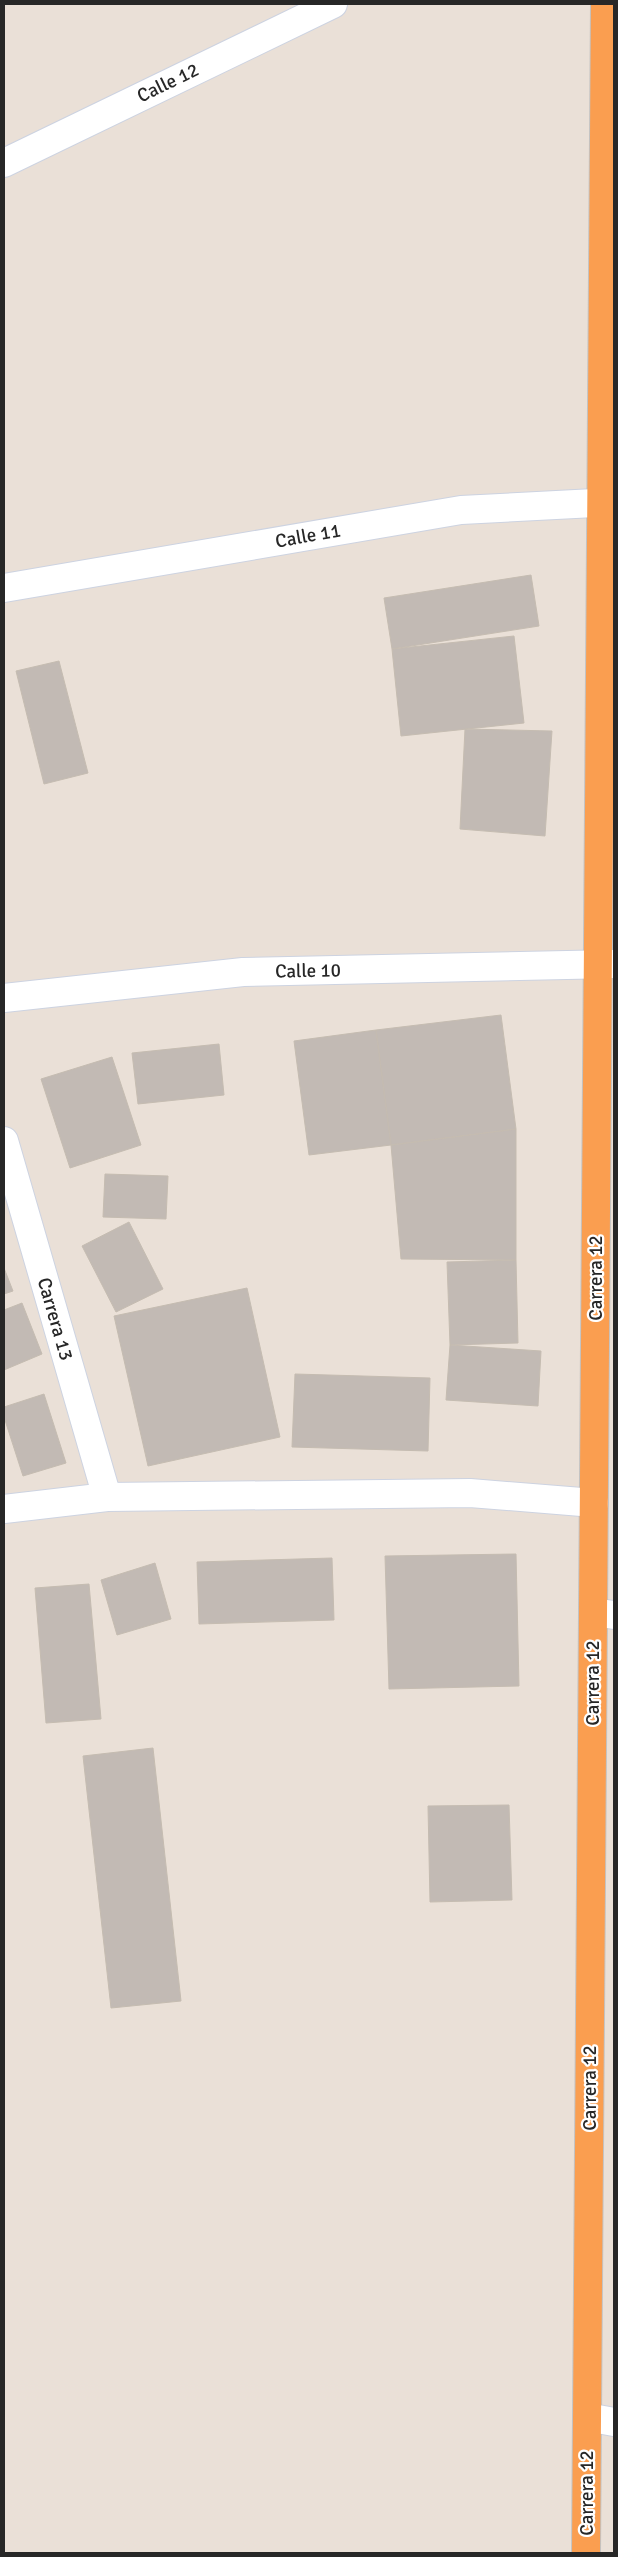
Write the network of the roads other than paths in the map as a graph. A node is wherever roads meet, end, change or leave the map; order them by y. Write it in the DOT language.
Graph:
graph roads {
  1 [pos="333,4"];
  2 [pos="605,4"];
  3 [pos="4,162"];
  4 [pos="608,502"];
  5 [pos="4,588"];
  6 [pos="606,965"];
  7 [pos="4,998"];
  8 [pos="4,1141"];
  9 [pos="107,1497"];
  10 [pos="594,1503"];
  11 [pos="4,1509"];
  12 [pos="604,1613"];
  13 [pos="587,2418"];
  14 [pos="614,2422"];
  15 [pos="586,2553"];
  1 -- 3 [label="street, Calle 12"];
  2 -- 4 [label="highway, Carrera 12"];
  4 -- 5 [label="street, Calle 11"];
  4 -- 6 [label="highway, Carrera 12"];
  6 -- 7 [label="street, Calle 10"];
  6 -- 10 [label="highway, Carrera 12"];
  8 -- 9 [label="street, Carrera 13"];
  9 -- 10 [label="street"];
  9 -- 11 [label="street"];
  10 -- 12 [label="highway, Carrera 12"];
  12 -- 13 [label="highway, Carrera 12"];
  13 -- 14 [label="street"];
  13 -- 15 [label="highway, Carrera 12"];
}
